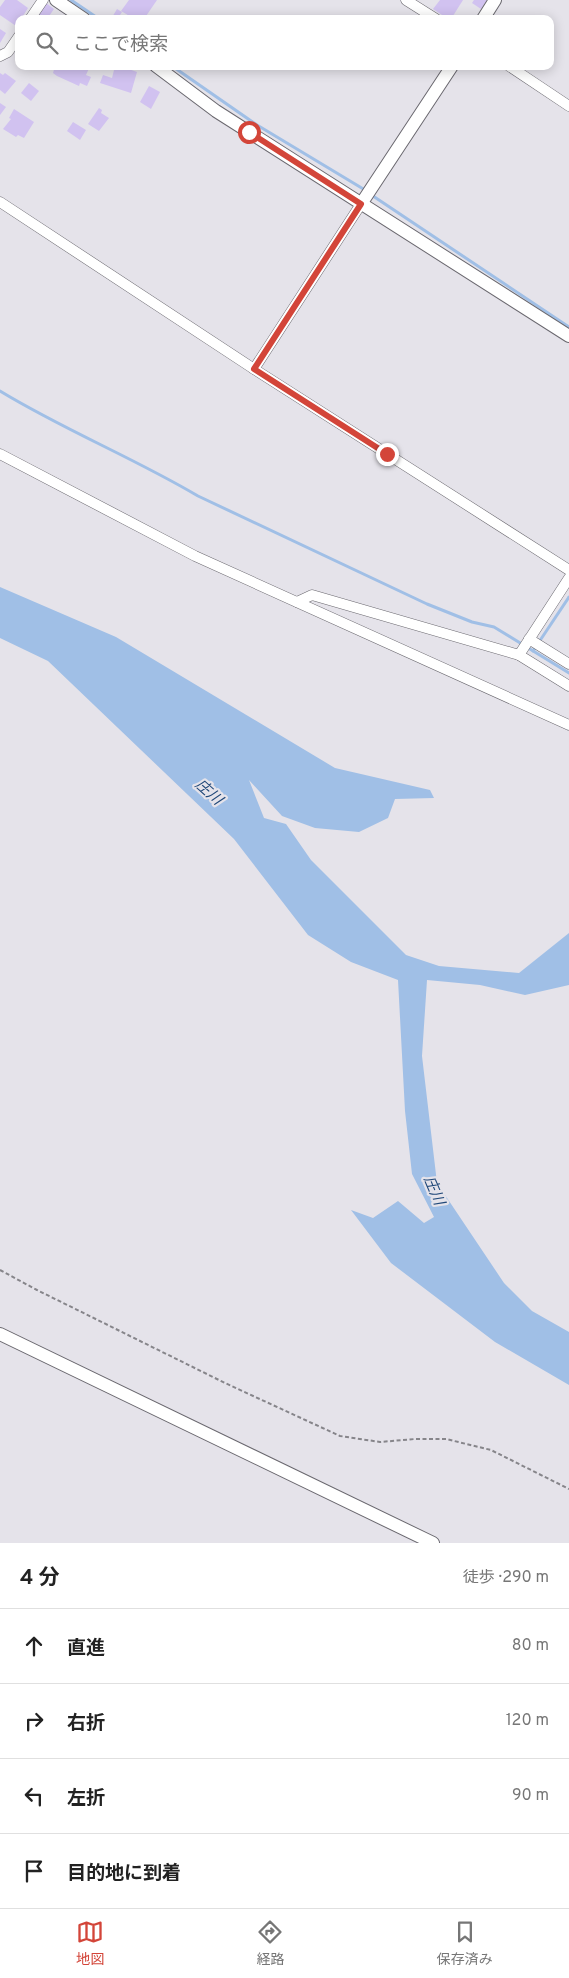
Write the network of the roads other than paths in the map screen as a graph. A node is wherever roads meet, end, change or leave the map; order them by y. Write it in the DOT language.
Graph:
graph roads {
  1 [pos="43,0"];
  2 [pos="56,0"];
  3 [pos="406,0"];
  4 [pos="495,0"];
  5 [pos="33,15"];
  6 [pos="78,15"];
  7 [pos="430,15"];
  8 [pos="486,15"];
  9 [pos="15,42"];
  10 [pos="0,56"];
  11 [pos="161,70"];
  12 [pos="449,70"];
  13 [pos="515,70"];
  14 [pos="569,106"];
  15 [pos="0,202"];
  16 [pos="361,204"];
  17 [pos="569,336"];
  18 [pos="254,369"];
  19 [pos="0,454"];
  20 [pos="569,570"];
  21 [pos="569,578"];
  22 [pos="297,602"];
  23 [pos="529,639"];
  24 [pos="519,655"];
  25 [pos="569,664"];
  26 [pos="569,686"];
  27 [pos="569,725"];
  28 [pos="0,1334"];
  29 [pos="433,1543"];
  1 -- 5 [label="street"];
  2 -- 6 [label="street"];
  3 -- 7 [label="street"];
  4 -- 8 [label="street"];
  9 -- 10 [label="street"];
  11 -- 16 [label="street"];
  12 -- 16 [label="street"];
  13 -- 14 [label="street"];
  15 -- 18 [label="street"];
  16 -- 17 [label="street"];
  16 -- 18 [label="street"];
  18 -- 20 [label="street"];
  19 -- 22 [label="street"];
  21 -- 23 [label="street"];
  22 -- 24 [label="street"];
  22 -- 27 [label="street"];
  23 -- 24 [label="street"];
  23 -- 25 [label="street"];
  24 -- 26 [label="street"];
  28 -- 29 [label="street"];
}
